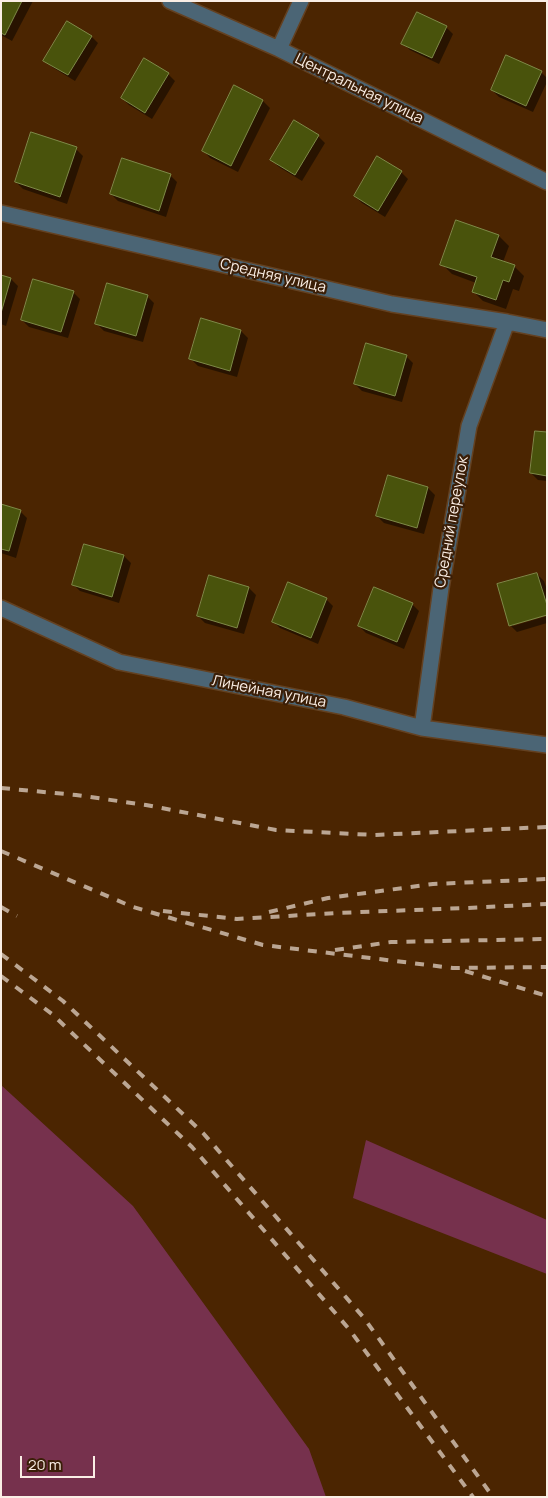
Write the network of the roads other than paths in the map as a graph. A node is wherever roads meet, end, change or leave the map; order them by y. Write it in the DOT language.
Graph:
graph roads {
  1 [pos="170,1"];
  2 [pos="301,1"];
  3 [pos="279,49"];
  4 [pos="547,182"];
  5 [pos="1,213"];
  6 [pos="507,322"];
  7 [pos="547,330"];
  8 [pos="1,608"];
  9 [pos="422,728"];
  10 [pos="547,745"];
  1 -- 3 [label="street, Центральная улица"];
  2 -- 3 [label="street"];
  3 -- 4 [label="street, Центральная улица"];
  5 -- 6 [label="street, Средняя улица"];
  6 -- 7 [label="street, Средняя улица"];
  6 -- 9 [label="street, Средний переулок"];
  8 -- 9 [label="street, Линейная улица"];
  9 -- 10 [label="street, Линейная улица"];
}
